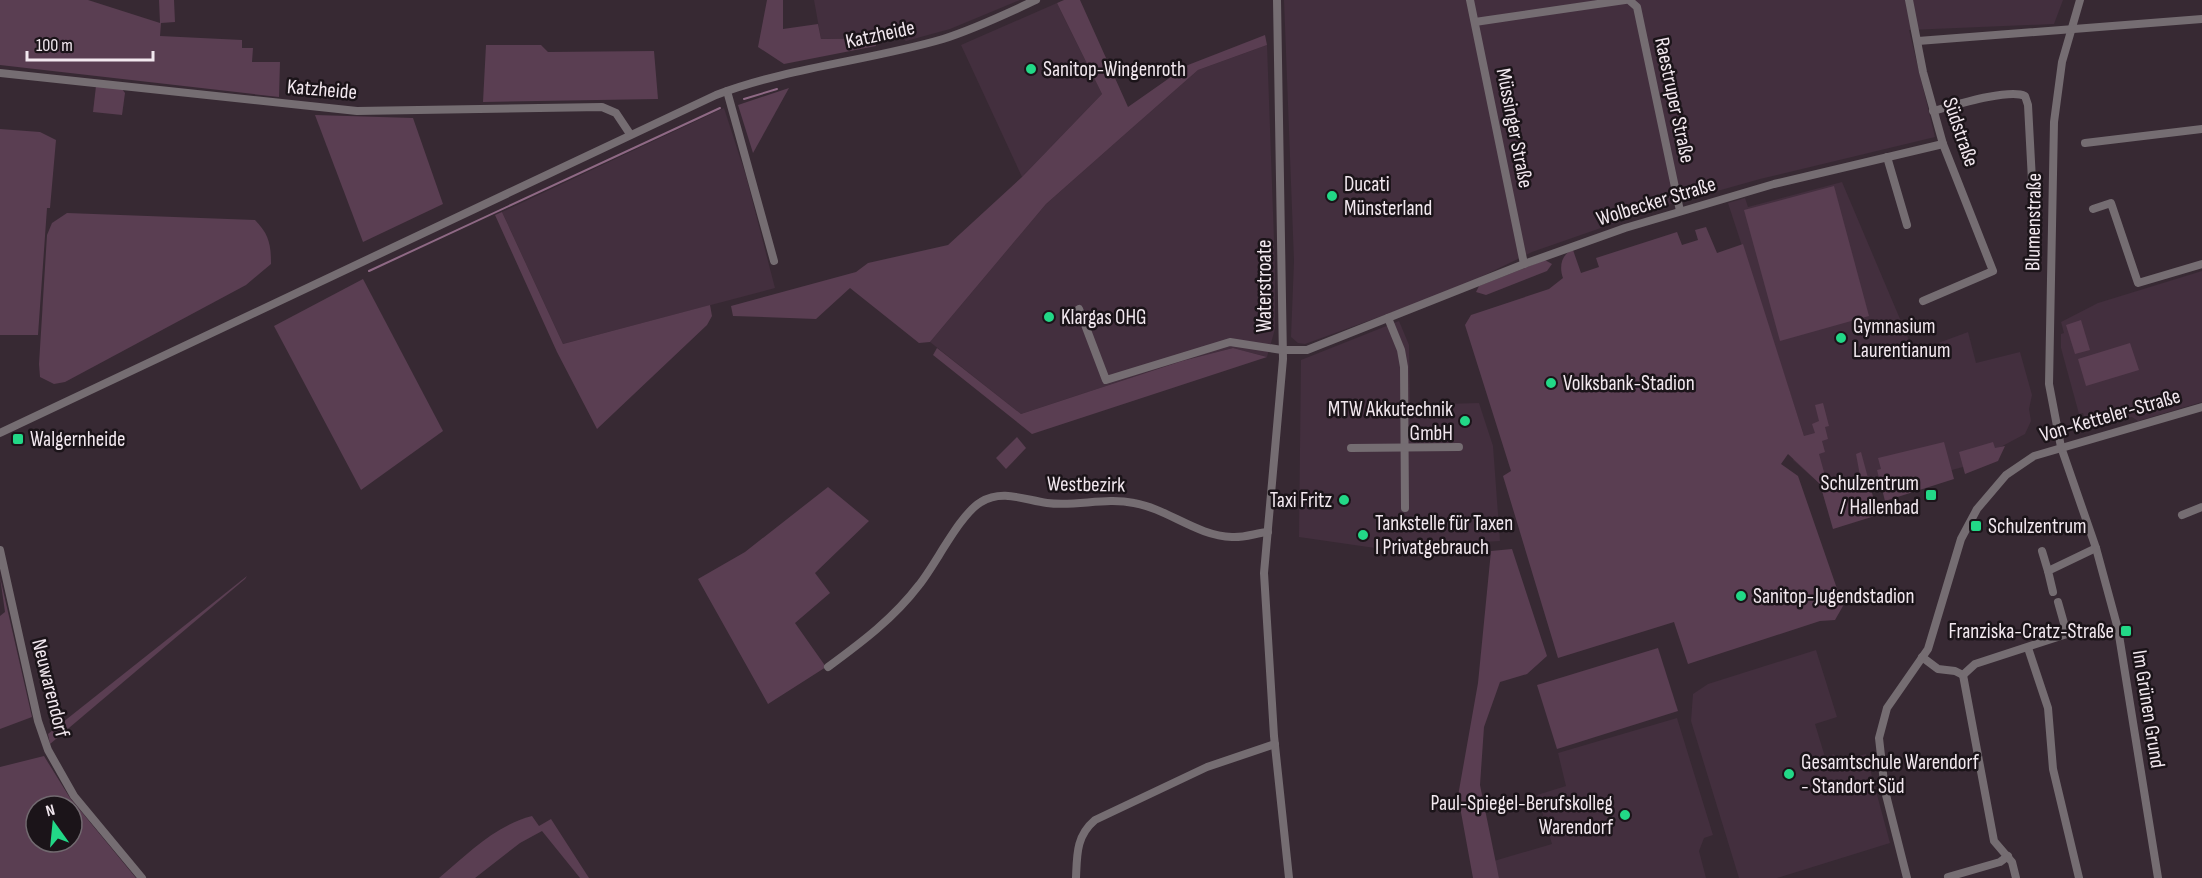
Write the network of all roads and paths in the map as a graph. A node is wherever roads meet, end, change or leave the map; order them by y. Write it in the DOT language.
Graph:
graph roads {
  1 [pos="1036,0"];
  2 [pos="1277,0"];
  3 [pos="1470,0"];
  4 [pos="1627,0"];
  5 [pos="1909,0"];
  6 [pos="2079,0"];
  7 [pos="2202,19"];
  8 [pos="1475,22"];
  9 [pos="2070,29"];
  10 [pos="1918,41"];
  11 [pos="0,73"];
  12 [pos="727,91"];
  13 [pos="1933,111"];
  14 [pos="2202,129"];
  15 [pos="630,134"];
  16 [pos="2085,143"];
  17 [pos="1943,144"];
  18 [pos="1887,157"];
  19 [pos="2093,209"];
  20 [pos="1680,211"];
  21 [pos="1907,225"];
  22 [pos="2035,237"];
  23 [pos="774,261"];
  24 [pos="1524,264"];
  25 [pos="2202,264"];
  26 [pos="1923,301"];
  27 [pos="1079,309"];
  28 [pos="1388,318"];
  29 [pos="1282,350"];
  30 [pos="2202,407"];
  31 [pos="0,433"];
  32 [pos="1459,447"];
  33 [pos="2061,447"];
  34 [pos="1351,448"];
  35 [pos="1405,448"];
  36 [pos="1405,507"];
  37 [pos="2202,507"];
  38 [pos="2182,515"];
  39 [pos="1268,532"];
  40 [pos="2096,548"];
  41 [pos="0,550"];
  42 [pos="2042,551"];
  43 [pos="2048,571"];
  44 [pos="2053,592"];
  45 [pos="2058,602"];
  46 [pos="2028,648"];
  47 [pos="1922,657"];
  48 [pos="828,667"];
  49 [pos="1963,675"];
  50 [pos="1275,744"];
  51 [pos="2008,856"];
  52 [pos="1948,877"];
  53 [pos="142,878"];
  54 [pos="1076,878"];
  55 [pos="1289,878"];
  56 [pos="1907,878"];
  57 [pos="2016,878"];
  58 [pos="2079,878"];
  59 [pos="2158,878"];
  1 -- 12 [label="street, Katzheide"];
  2 -- 29 [label="street, Waterstroate"];
  3 -- 8 [label="street, Müssinger Straße"];
  4 -- 8 [label="street, Raestruper Straße"];
  4 -- 20 [label="street, Raestruper Straße"];
  5 -- 10 [label="street, Südstraße"];
  6 -- 9 [label="street, Blumenstraße"];
  7 -- 9 [label="street"];
  8 -- 24 [label="street, Müssinger Straße"];
  9 -- 10 [label="street"];
  9 -- 33 [label="street, Blumenstraße"];
  10 -- 13 [label="street, Südstraße"];
  11 -- 15 [label="street, Katzheide"];
  12 -- 15 [label="street, Katzheide"];
  12 -- 23 [label="street"];
  13 -- 17 [label="street, Südstraße"];
  13 -- 22 [label="street"];
  14 -- 16 [label="street"];
  15 -- 31 [label="street, Katzheide"];
  17 -- 18 [label="street, Wolbecker Straße"];
  17 -- 26 [label="street, Südstraße"];
  18 -- 20 [label="street, Wolbecker Straße"];
  18 -- 21 [label="street"];
  19 -- 25 [label="street"];
  20 -- 24 [label="street, Wolbecker Straße"];
  24 -- 28 [label="street, Wolbecker Straße"];
  27 -- 29 [label="street, Waterstroate"];
  28 -- 29 [label="street, Wolbecker Straße"];
  28 -- 35 [label="street"];
  29 -- 39 [label="street"];
  30 -- 33 [label="street, Von-Ketteler-Straße"];
  32 -- 35 [label="street"];
  33 -- 40 [label="street, Im Grünen Grund"];
  33 -- 47 [label="street, Von-Ketteler-Straße"];
  34 -- 35 [label="street"];
  35 -- 36 [label="street"];
  37 -- 38 [label="street"];
  39 -- 48 [label="street, Westbezirk"];
  39 -- 50 [label="street"];
  40 -- 43 [label="street"];
  40 -- 59 [label="street, Im Grünen Grund"];
  41 -- 53 [label="street, Neuwarendorf"];
  42 -- 43 [label="street"];
  43 -- 44 [label="street"];
  45 -- 46 [label="street"];
  46 -- 49 [label="street"];
  46 -- 58 [label="street"];
  47 -- 49 [label="street"];
  47 -- 56 [label="street, Von-Ketteler-Straße"];
  49 -- 51 [label="street"];
  50 -- 54 [label="street"];
  50 -- 55 [label="street"];
  51 -- 52 [label="street"];
  51 -- 57 [label="street"];
}
